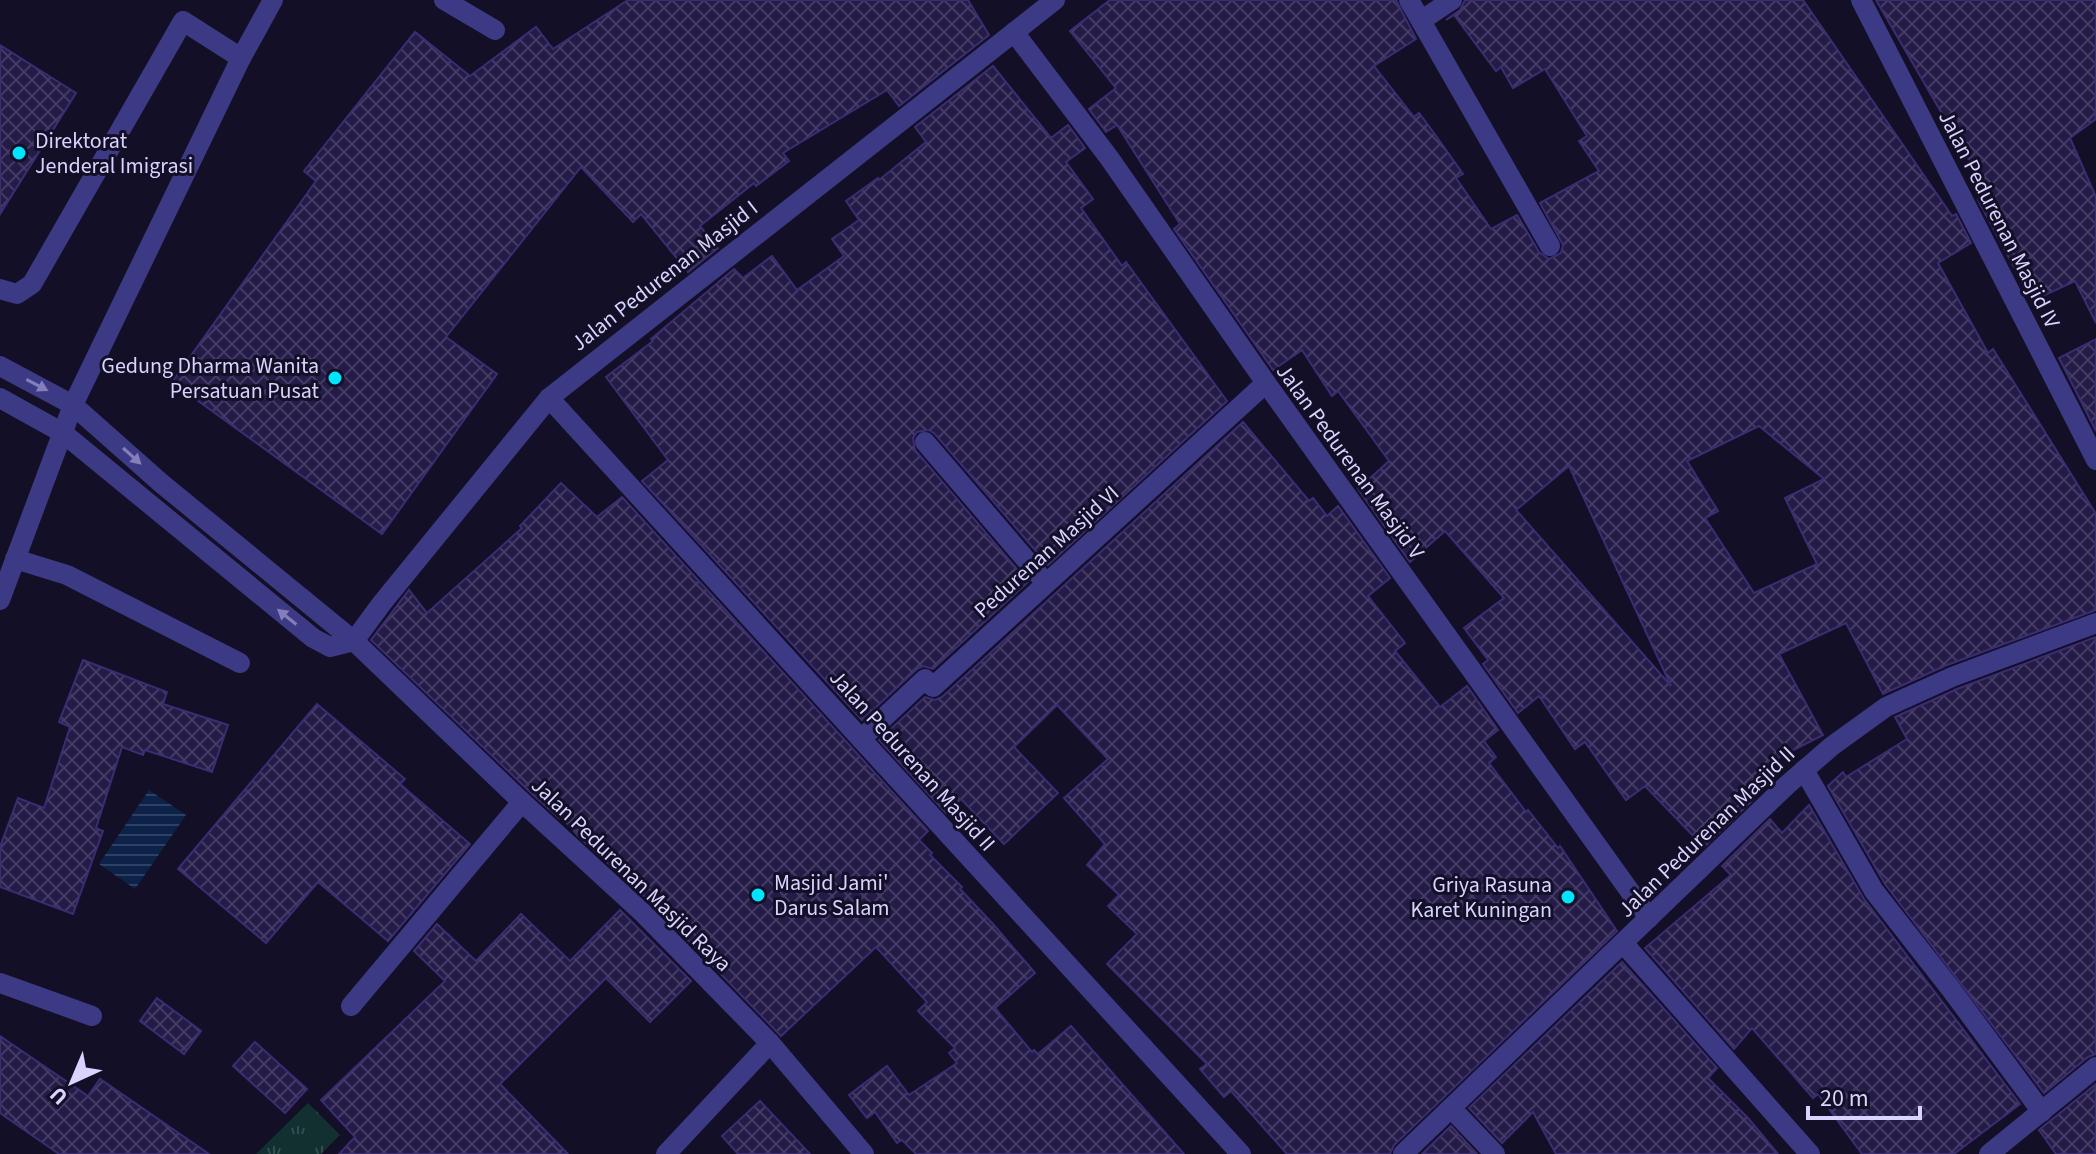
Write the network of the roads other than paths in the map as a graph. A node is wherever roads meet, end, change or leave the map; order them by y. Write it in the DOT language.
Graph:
graph roads {
  1 [pos="273,0"];
  2 [pos="444,0"];
  3 [pos="1055,0"];
  4 [pos="1409,0"];
  5 [pos="1452,0"];
  6 [pos="1861,0"];
  7 [pos="1422,20"];
  8 [pos="495,30"];
  9 [pos="1014,32"];
  10 [pos="241,58"];
  11 [pos="1550,246"];
  12 [pos="0,289"];
  13 [pos="0,366"];
  14 [pos="1266,383"];
  15 [pos="0,398"];
  16 [pos="549,398"];
  17 [pos="73,405"];
  18 [pos="63,433"];
  19 [pos="925,442"];
  20 [pos="2096,460"];
  21 [pos="15,559"];
  22 [pos="1046,583"];
  23 [pos="0,600"];
  24 [pos="2096,623"];
  25 [pos="354,641"];
  26 [pos="240,663"];
  27 [pos="861,739"];
  28 [pos="1804,770"];
  29 [pos="522,802"];
  30 [pos="1649,918"];
  31 [pos="1623,943"];
  32 [pos="0,983"];
  33 [pos="351,1006"];
  34 [pos="92,1016"];
  35 [pos="770,1043"];
  36 [pos="2096,1067"];
  37 [pos="1451,1108"];
  38 [pos="2042,1112"];
  39 [pos="666,1154"];
  40 [pos="864,1154"];
  41 [pos="1241,1154"];
  42 [pos="1403,1154"];
  43 [pos="1495,1154"];
  44 [pos="1810,1154"];
  45 [pos="1989,1154"];
  1 -- 10 [label="street"];
  2 -- 8 [label="street"];
  3 -- 9 [label="street, Jalan Pedurenan Masjid I"];
  4 -- 7 [label="street"];
  5 -- 7 [label="street"];
  6 -- 20 [label="street, Jalan Pedurenan Masjid IV"];
  7 -- 11 [label="street"];
  9 -- 14 [label="street, Jalan Pedurenan Masjid V"];
  9 -- 16 [label="street, Jalan Pedurenan Masjid I"];
  10 -- 12 [label="street"];
  10 -- 17 [label="street"];
  13 -- 17 [label="street, Jalan Pedurenan Masjid Raya, one-way"];
  14 -- 22 [label="street, Pedurenan Masjid VI"];
  14 -- 30 [label="street, Jalan Pedurenan Masjid V"];
  15 -- 18 [label="street"];
  16 -- 25 [label="street, Jalan Pedurenan Masjid I"];
  16 -- 27 [label="street, Jalan Pedurenan Masjid II"];
  17 -- 18 [label="street"];
  17 -- 25 [label="street, Jalan Pedurenan Masjid Raya, one-way"];
  18 -- 21 [label="street"];
  25 -- 18 [label="street, one-way"];
  19 -- 22 [label="street"];
  21 -- 23 [label="street"];
  21 -- 26 [label="street"];
  22 -- 27 [label="street, Pedurenan Masjid VI"];
  24 -- 28 [label="street, Jalan Pedurenan Masjid II"];
  25 -- 29 [label="street, Jalan Pedurenan Masjid Raya"];
  27 -- 41 [label="street, Jalan Pedurenan Masjid II"];
  28 -- 30 [label="street, Jalan Pedurenan Masjid II"];
  28 -- 38 [label="street"];
  29 -- 33 [label="street"];
  29 -- 35 [label="street, Jalan Pedurenan Masjid Raya"];
  30 -- 31 [label="street, Jalan Pedurenan Masjid II"];
  31 -- 37 [label="street, Jalan Pedurenan Masjid II"];
  31 -- 44 [label="street"];
  32 -- 34 [label="street"];
  35 -- 39 [label="street"];
  35 -- 40 [label="street, Jalan Pedurenan Masjid Raya"];
  36 -- 38 [label="street"];
  37 -- 42 [label="street, Jalan Pedurenan Masjid II"];
  37 -- 43 [label="street"];
  38 -- 45 [label="street"];
}
